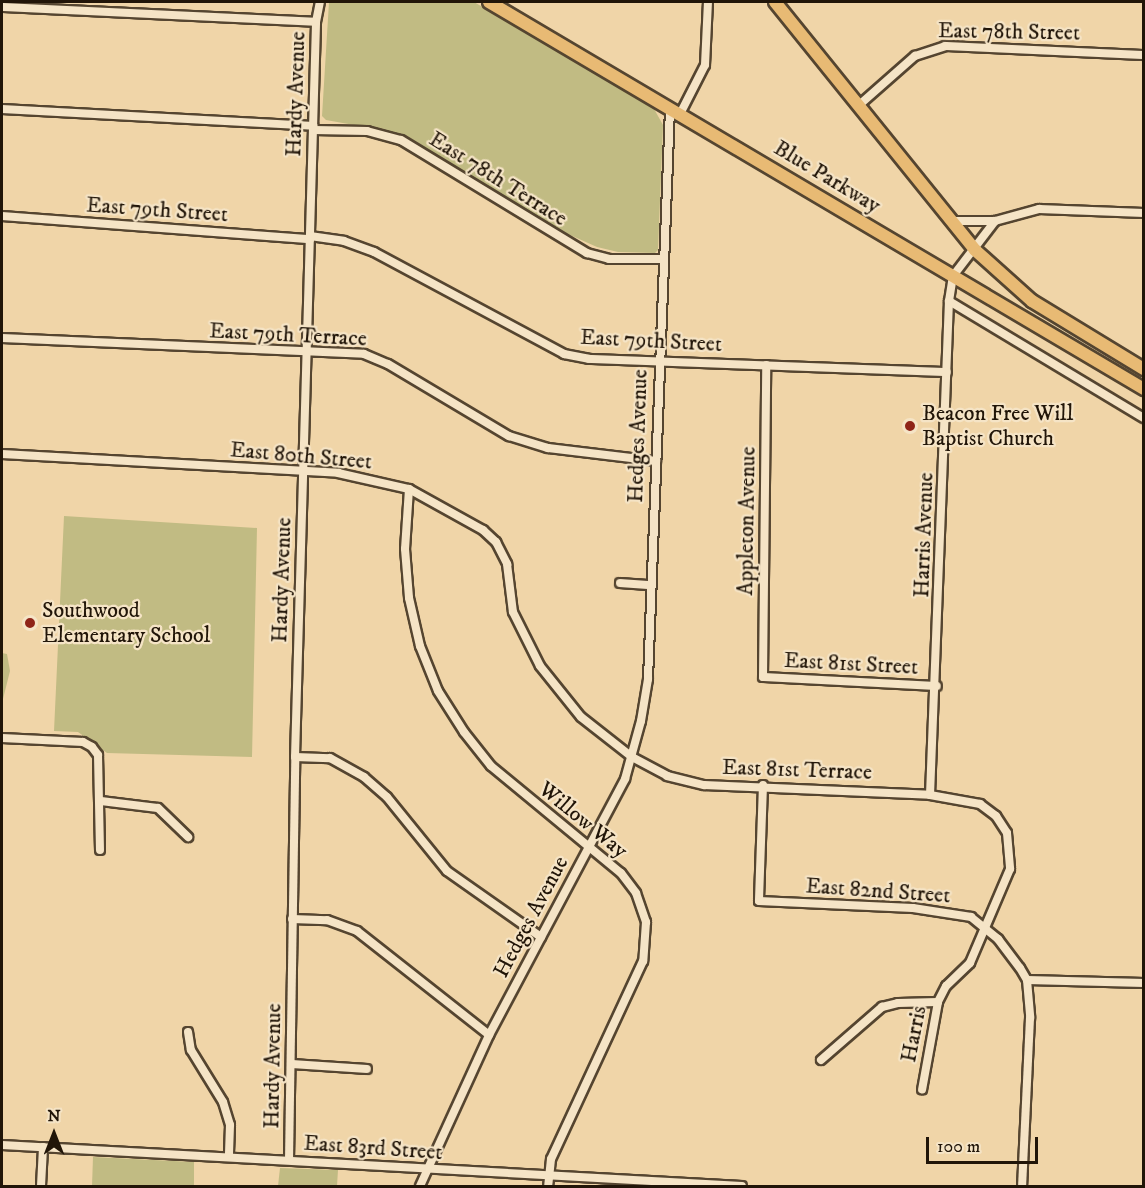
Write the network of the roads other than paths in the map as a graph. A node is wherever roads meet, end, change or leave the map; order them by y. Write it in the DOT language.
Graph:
graph roads {
  1 [pos="320,2"];
  2 [pos="489,2"];
  3 [pos="708,2"];
  4 [pos="775,2"];
  5 [pos="2,7"];
  6 [pos="316,22"];
  7 [pos="1143,55"];
  8 [pos="858,106"];
  9 [pos="2,109"];
  10 [pos="675,111"];
  11 [pos="314,128"];
  12 [pos="1143,213"];
  13 [pos="2,216"];
  14 [pos="951,221"];
  15 [pos="995,221"];
  16 [pos="309,237"];
  17 [pos="975,250"];
  18 [pos="663,259"];
  19 [pos="953,276"];
  20 [pos="949,301"];
  21 [pos="2,338"];
  22 [pos="306,353"];
  23 [pos="659,361"];
  24 [pos="766,365"];
  25 [pos="1143,369"];
  26 [pos="947,372"];
  27 [pos="1141,388"];
  28 [pos="1143,418"];
  29 [pos="2,454"];
  30 [pos="656,461"];
  31 [pos="303,472"];
  32 [pos="409,489"];
  33 [pos="620,583"];
  34 [pos="651,585"];
  35 [pos="761,679"];
  36 [pos="937,686"];
  37 [pos="2,738"];
  38 [pos="296,757"];
  39 [pos="632,757"];
  40 [pos="764,785"];
  41 [pos="930,795"];
  42 [pos="966,799"];
  43 [pos="101,801"];
  44 [pos="188,837"];
  45 [pos="589,847"];
  46 [pos="100,850"];
  47 [pos="291,919"];
  48 [pos="987,928"];
  49 [pos="541,937"];
  50 [pos="1027,980"];
  51 [pos="1143,983"];
  52 [pos="938,1002"];
  53 [pos="188,1032"];
  54 [pos="489,1035"];
  55 [pos="821,1060"];
  56 [pos="292,1064"];
  57 [pos="367,1069"];
  58 [pos="922,1090"];
  59 [pos="2,1145"];
  60 [pos="43,1147"];
  61 [pos="229,1156"];
  62 [pos="289,1160"];
  63 [pos="427,1170"];
  64 [pos="548,1176"];
  65 [pos="639,1184"];
  66 [pos="41,1186"];
  67 [pos="420,1186"];
  68 [pos="548,1186"];
  69 [pos="742,1186"];
  70 [pos="1022,1186"];
  1 -- 6 [label="street, Hardy Avenue"];
  2 -- 10 [label="highway, Blue Parkway"];
  3 -- 10 [label="street"];
  4 -- 8 [label="highway"];
  5 -- 6 [label="street"];
  6 -- 11 [label="street, Hardy Avenue"];
  7 -- 8 [label="street, East 78th Street"];
  8 -- 14 [label="highway"];
  9 -- 11 [label="street, East 78th Terrace"];
  10 -- 18 [label="street, Hedges Avenue"];
  10 -- 19 [label="highway, Blue Parkway"];
  11 -- 16 [label="street, Hardy Avenue"];
  11 -- 18 [label="street, East 78th Terrace"];
  12 -- 15 [label="street"];
  13 -- 16 [label="street, East 79th Street"];
  14 -- 15 [label="street"];
  14 -- 17 [label="highway"];
  15 -- 17 [label="street"];
  16 -- 22 [label="street, Hardy Avenue"];
  16 -- 23 [label="street, East 79th Street"];
  17 -- 19 [label="street"];
  17 -- 25 [label="highway"];
  18 -- 23 [label="street, Hedges Avenue"];
  19 -- 20 [label="street, Harris Avenue"];
  19 -- 27 [label="highway, Blue Parkway"];
  20 -- 26 [label="street, Harris Avenue"];
  20 -- 28 [label="street"];
  21 -- 22 [label="street, East 79th Terrace"];
  22 -- 30 [label="street, East 79th Terrace"];
  22 -- 31 [label="street, Hardy Avenue"];
  23 -- 24 [label="street, East 79th Street"];
  23 -- 30 [label="street, Hedges Avenue"];
  24 -- 26 [label="street, East 79th Street"];
  24 -- 35 [label="street, Appleton Avenue"];
  26 -- 36 [label="street, Harris Avenue"];
  29 -- 31 [label="street, East 80th Street"];
  30 -- 34 [label="street, Hedges Avenue"];
  31 -- 32 [label="street, East 80th Street"];
  31 -- 38 [label="street, Hardy Avenue"];
  32 -- 39 [label="street, East 80th Street"];
  32 -- 45 [label="street, Willow Way"];
  33 -- 34 [label="street"];
  34 -- 39 [label="street, Hedges Avenue"];
  35 -- 36 [label="street, East 81st Street"];
  36 -- 41 [label="street, Harris Avenue"];
  37 -- 43 [label="street"];
  38 -- 47 [label="street, Hardy Avenue"];
  38 -- 49 [label="street"];
  39 -- 40 [label="street, East 81st Terrace"];
  39 -- 45 [label="street, Hedges Avenue"];
  40 -- 41 [label="street, East 81st Terrace"];
  40 -- 48 [label="street, East 82nd Street"];
  41 -- 42 [label="street, East 81st Terrace"];
  42 -- 48 [label="street, Harris"];
  43 -- 44 [label="street"];
  43 -- 46 [label="street"];
  45 -- 49 [label="street, Hedges Avenue"];
  45 -- 64 [label="street, Willow Way"];
  47 -- 54 [label="street"];
  47 -- 56 [label="street, Hardy Avenue"];
  48 -- 50 [label="street, East 82nd Street"];
  48 -- 52 [label="street, Harris"];
  49 -- 54 [label="street, Hedges Avenue"];
  50 -- 51 [label="street"];
  50 -- 70 [label="street"];
  52 -- 55 [label="street"];
  52 -- 58 [label="street, Harris"];
  53 -- 61 [label="street"];
  54 -- 63 [label="street, Hedges Avenue"];
  56 -- 57 [label="street"];
  56 -- 62 [label="street, Hardy Avenue"];
  59 -- 60 [label="street, East 83rd Street"];
  60 -- 61 [label="street, East 83rd Street"];
  60 -- 66 [label="street"];
  61 -- 62 [label="street, East 83rd Street"];
  62 -- 63 [label="street, East 83rd Street"];
  63 -- 64 [label="street, East 83rd Street"];
  63 -- 67 [label="street, Hedges Avenue"];
  64 -- 65 [label="street, East 83rd Street"];
  64 -- 68 [label="street, Willow Way"];
  65 -- 69 [label="street, East 83rd Street"];
}
